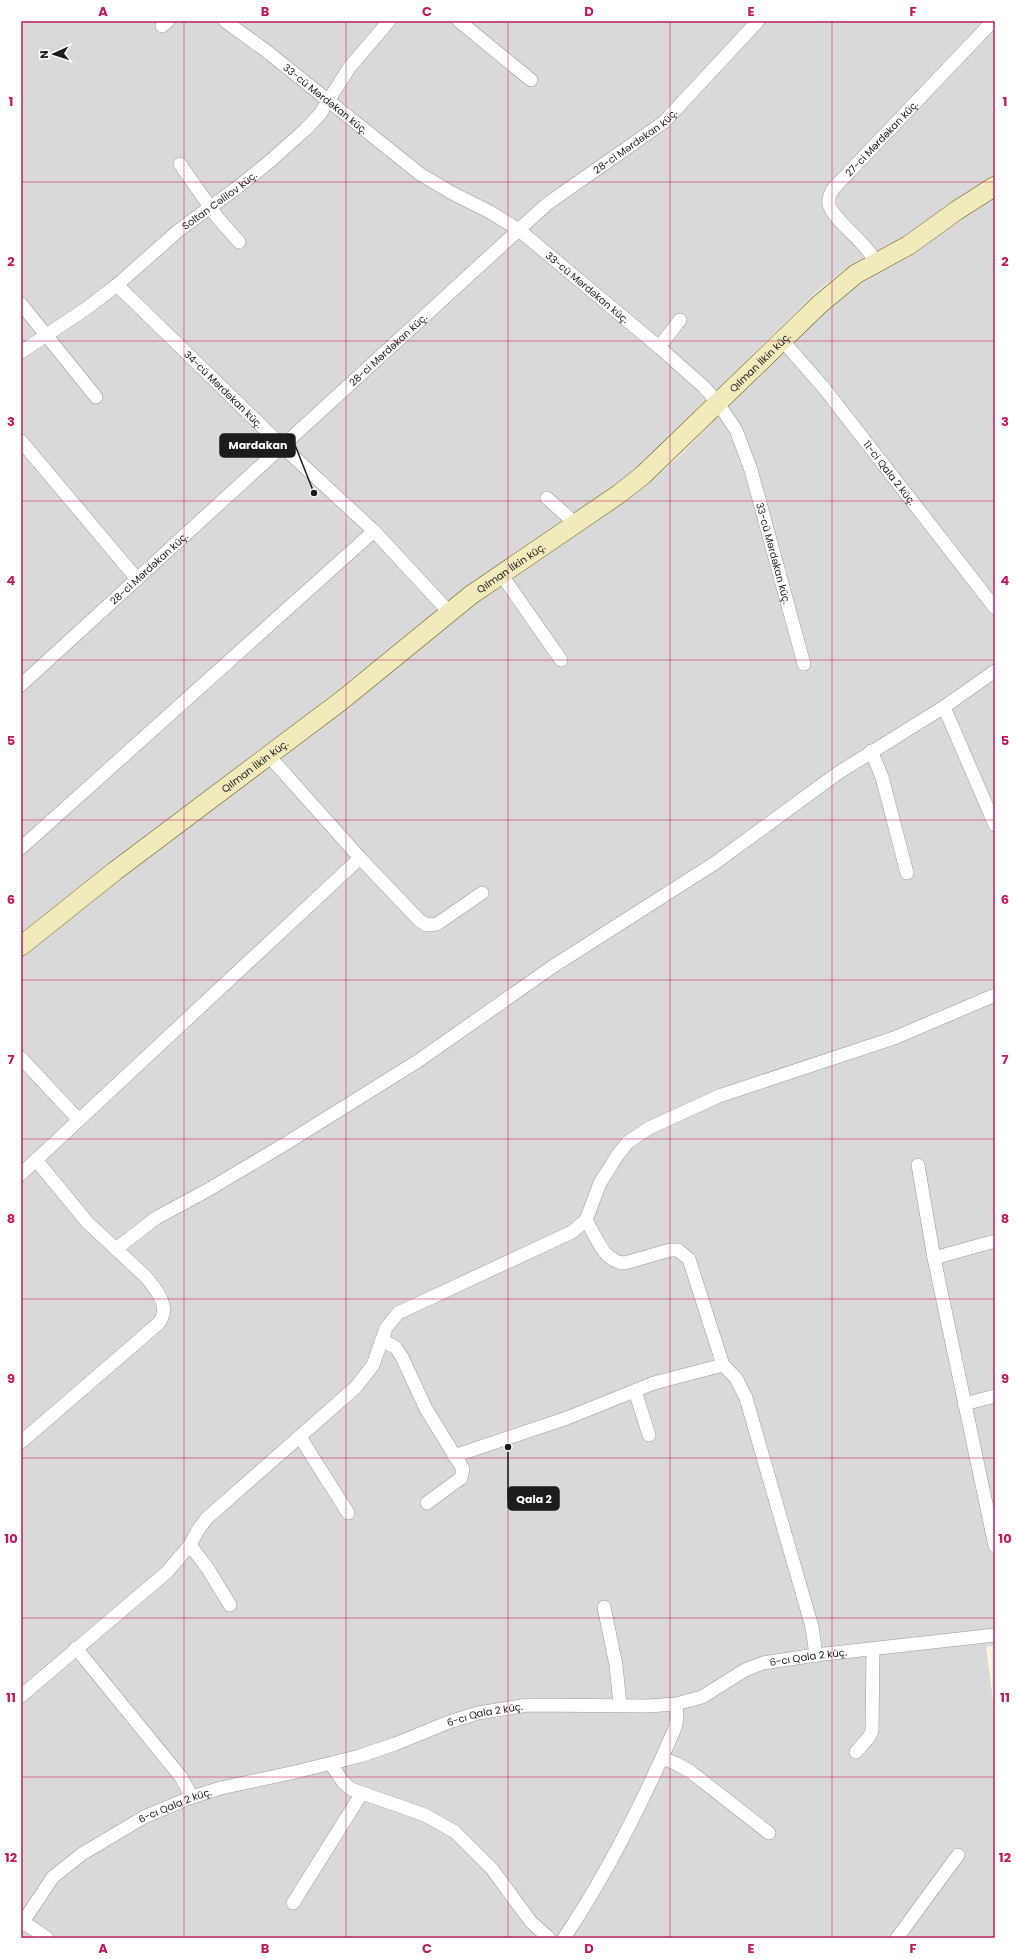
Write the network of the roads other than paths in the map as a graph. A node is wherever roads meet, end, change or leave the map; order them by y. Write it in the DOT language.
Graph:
graph roads {
  1 [pos="225,21"];
  2 [pos="389,21"];
  3 [pos="459,21"];
  4 [pos="758,21"];
  5 [pos="994,21"];
  6 [pos="531,80"];
  7 [pos="329,100"];
  8 [pos="180,164"];
  9 [pos="995,186"];
  10 [pos="210,206"];
  11 [pos="519,230"];
  12 [pos="239,242"];
  13 [pos="876,263"];
  14 [pos="116,285"];
  15 [pos="21,304"];
  16 [pos="680,320"];
  17 [pos="46,336"];
  18 [pos="782,340"];
  19 [pos="659,347"];
  20 [pos="21,352"];
  21 [pos="96,397"];
  22 [pos="718,403"];
  23 [pos="21,441"];
  24 [pos="282,446"];
  25 [pos="547,498"];
  26 [pos="576,524"];
  27 [pos="374,531"];
  28 [pos="501,574"];
  29 [pos="137,579"];
  30 [pos="995,608"];
  31 [pos="449,612"];
  32 [pos="561,660"];
  33 [pos="804,664"];
  34 [pos="995,671"];
  35 [pos="22,680"];
  36 [pos="944,707"];
  37 [pos="871,751"];
  38 [pos="269,756"];
  39 [pos="995,825"];
  40 [pos="21,848"];
  41 [pos="360,858"];
  42 [pos="907,873"];
  43 [pos="482,893"];
  44 [pos="21,946"];
  45 [pos="995,995"];
  46 [pos="21,1058"];
  47 [pos="78,1119"];
  48 [pos="36,1160"];
  49 [pos="918,1165"];
  50 [pos="21,1174"];
  51 [pos="586,1220"];
  52 [pos="995,1242"];
  53 [pos="116,1249"];
  54 [pos="934,1258"];
  55 [pos="382,1340"];
  56 [pos="723,1365"];
  57 [pos="635,1391"];
  58 [pos="995,1396"];
  59 [pos="964,1404"];
  60 [pos="649,1435"];
  61 [pos="300,1437"];
  62 [pos="21,1442"];
  63 [pos="454,1456"];
  64 [pos="427,1503"];
  65 [pos="348,1513"];
  66 [pos="190,1545"];
  67 [pos="995,1546"];
  68 [pos="230,1605"];
  69 [pos="604,1607"];
  70 [pos="995,1635"];
  71 [pos="76,1648"];
  72 [pos="873,1648"];
  73 [pos="816,1655"];
  74 [pos="21,1696"];
  75 [pos="676,1704"];
  76 [pos="620,1705"];
  77 [pos="856,1752"];
  78 [pos="662,1758"];
  79 [pos="331,1764"];
  80 [pos="362,1793"];
  81 [pos="192,1797"];
  82 [pos="769,1833"];
  83 [pos="958,1855"];
  84 [pos="293,1903"];
  85 [pos="22,1923"];
  86 [pos="47,1938"];
  87 [pos="549,1938"];
  88 [pos="564,1938"];
  89 [pos="897,1938"];
  1 -- 7 [label="street, 33-cü Mərdəkan küç."];
  2 -- 7 [label="street, Soltan Cəlilov küç."];
  3 -- 6 [label="street"];
  4 -- 11 [label="street, 28-ci Mərdəkan küç."];
  5 -- 13 [label="street, 27-ci Mərdəkan küç."];
  7 -- 10 [label="street, Soltan Cəlilov küç."];
  7 -- 11 [label="street, 33-cü Mərdəkan küç."];
  8 -- 10 [label="street"];
  9 -- 13 [label="street, Qılman İlkin küç."];
  10 -- 12 [label="street"];
  10 -- 14 [label="street, Soltan Cəlilov küç."];
  11 -- 19 [label="street, 33-cü Mərdəkan küç."];
  11 -- 24 [label="street, 28-ci Mərdəkan küç."];
  13 -- 18 [label="street, Qılman İlkin küç."];
  14 -- 17 [label="street, Soltan Cəlilov küç."];
  14 -- 24 [label="street, 34-cü Mərdəkan küç."];
  15 -- 17 [label="street"];
  16 -- 19 [label="street"];
  17 -- 20 [label="street, Soltan Cəlilov küç."];
  17 -- 21 [label="street"];
  18 -- 22 [label="street, Qılman İlkin küç."];
  18 -- 30 [label="street, 11-ci Qala 2 küç."];
  19 -- 22 [label="street, 33-cü Mərdəkan küç."];
  22 -- 26 [label="street, Qılman İlkin küç."];
  22 -- 33 [label="street, 33-cü Mərdəkan küç."];
  23 -- 29 [label="street"];
  24 -- 27 [label="street, 34-cü Mərdəkan küç."];
  24 -- 29 [label="street, 28-ci Mərdəkan küç."];
  25 -- 26 [label="street"];
  26 -- 28 [label="street, Qılman İlkin küç."];
  27 -- 31 [label="street, 34-cü Mərdəkan küç."];
  27 -- 40 [label="street"];
  28 -- 31 [label="street, Qılman İlkin küç."];
  28 -- 32 [label="street"];
  29 -- 35 [label="street, 28-ci Mərdəkan küç."];
  31 -- 38 [label="street, Qılman İlkin küç."];
  34 -- 36 [label="street"];
  36 -- 37 [label="street"];
  36 -- 39 [label="street"];
  37 -- 42 [label="street"];
  37 -- 53 [label="street"];
  38 -- 41 [label="street"];
  38 -- 44 [label="street, Qılman İlkin küç."];
  41 -- 43 [label="street"];
  41 -- 47 [label="street"];
  45 -- 51 [label="street"];
  46 -- 47 [label="street"];
  47 -- 48 [label="street"];
  48 -- 50 [label="street"];
  48 -- 53 [label="street"];
  49 -- 54 [label="street"];
  51 -- 55 [label="street"];
  51 -- 56 [label="street"];
  52 -- 54 [label="street"];
  53 -- 62 [label="street"];
  54 -- 59 [label="street"];
  55 -- 61 [label="street"];
  55 -- 63 [label="street"];
  56 -- 57 [label="street"];
  56 -- 73 [label="street"];
  57 -- 60 [label="street"];
  57 -- 63 [label="street"];
  58 -- 59 [label="street"];
  59 -- 67 [label="street"];
  61 -- 65 [label="street"];
  61 -- 66 [label="street"];
  63 -- 64 [label="street"];
  66 -- 68 [label="street"];
  66 -- 71 [label="street"];
  69 -- 76 [label="street"];
  70 -- 72 [label="street, 6-cı Qala 2 küç."];
  71 -- 74 [label="street"];
  71 -- 81 [label="street"];
  72 -- 73 [label="street, 6-cı Qala 2 küç."];
  72 -- 77 [label="street"];
  73 -- 75 [label="street, 6-cı Qala 2 küç."];
  75 -- 76 [label="street, 6-cı Qala 2 küç."];
  75 -- 78 [label="street"];
  76 -- 79 [label="street, 6-cı Qala 2 küç."];
  78 -- 82 [label="street"];
  78 -- 88 [label="street"];
  79 -- 80 [label="street"];
  79 -- 81 [label="street, 6-cı Qala 2 küç."];
  80 -- 84 [label="street"];
  80 -- 87 [label="street"];
  81 -- 85 [label="street, 6-cı Qala 2 küç."];
  83 -- 89 [label="street"];
  85 -- 86 [label="street"];
}
